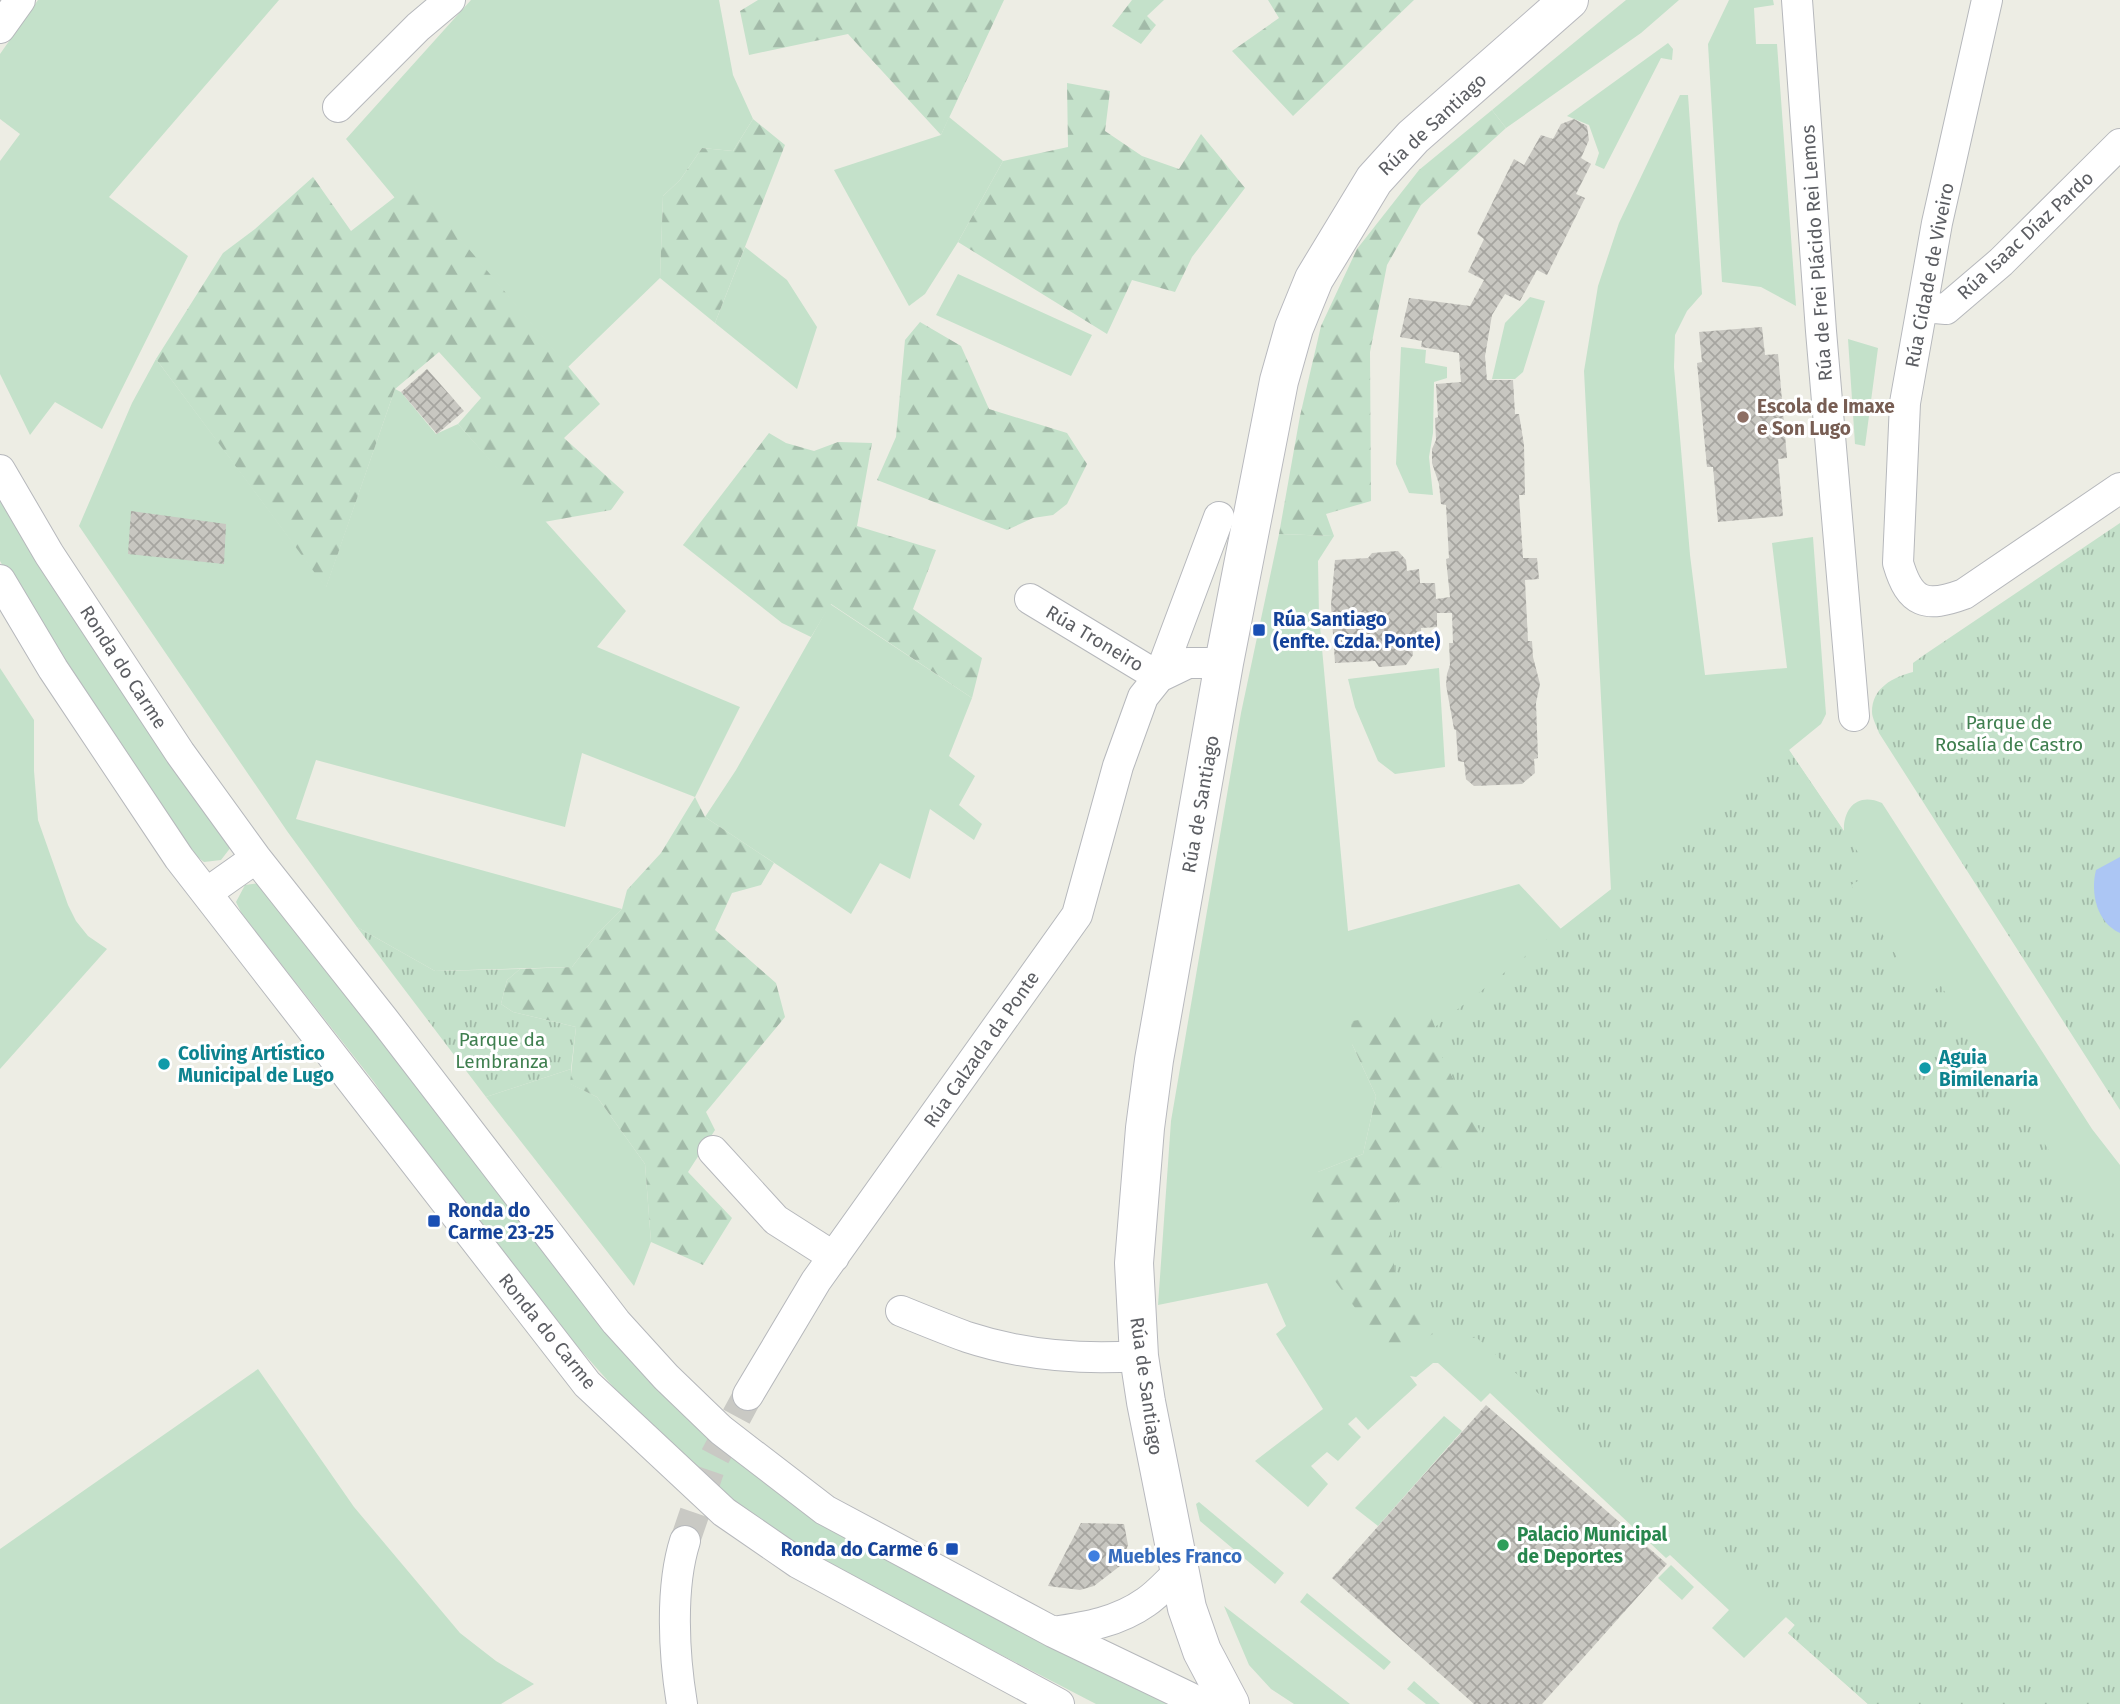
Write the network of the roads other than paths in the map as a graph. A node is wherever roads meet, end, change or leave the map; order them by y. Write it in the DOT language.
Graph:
graph roads {
  1 [pos="450,0"];
  2 [pos="1569,0"];
  3 [pos="1797,0"];
  4 [pos="1987,0"];
  5 [pos="338,107"];
  6 [pos="2120,144"];
  7 [pos="1923,307"];
  8 [pos="0,470"];
  9 [pos="2120,488"];
  10 [pos="1219,517"];
  11 [pos="0,580"];
  12 [pos="1030,599"];
  13 [pos="1224,663"];
  14 [pos="1159,677"];
  15 [pos="1854,716"];
  16 [pos="256,858"];
  17 [pos="208,892"];
  18 [pos="713,1151"];
  19 [pos="834,1257"];
  20 [pos="901,1311"];
  21 [pos="1139,1356"];
  22 [pos="748,1395"];
  23 [pos="685,1541"];
  24 [pos="1179,1572"];
  25 [pos="1053,1632"];
  26 [pos="681,1704"];
  27 [pos="1059,1704"];
  28 [pos="1203,1704"];
  29 [pos="1230,1704"];
  1 -- 5 [label="street"];
  2 -- 13 [label="street, Rúa de Santiago"];
  3 -- 15 [label="street, Rúa de Frei Plácido Rei Lemos"];
  4 -- 7 [label="street, Rúa Cidade de Viveiro"];
  6 -- 7 [label="street, Rúa Isaac Díaz Pardo"];
  7 -- 9 [label="street, Rúa Cidade de Viveiro"];
  8 -- 16 [label="street, Ronda do Carme"];
  10 -- 14 [label="street, Rúa Calzada da Ponte"];
  11 -- 17 [label="street, Ronda do Carme"];
  12 -- 14 [label="street, Rúa Troneiro"];
  13 -- 14 [label="street"];
  13 -- 21 [label="street, Rúa de Santiago"];
  14 -- 19 [label="street, Rúa Calzada da Ponte"];
  16 -- 17 [label="street"];
  16 -- 25 [label="street, Ronda do Carme"];
  17 -- 27 [label="street, Ronda do Carme"];
  18 -- 19 [label="street"];
  19 -- 22 [label="street, Rúa Calzada da Ponte"];
  20 -- 21 [label="street"];
  21 -- 24 [label="street, Rúa de Santiago"];
  23 -- 26 [label="street"];
  24 -- 25 [label="street"];
  24 -- 29 [label="street, Rúa de Santiago"];
  25 -- 28 [label="street, Ronda do Carme"];
}
